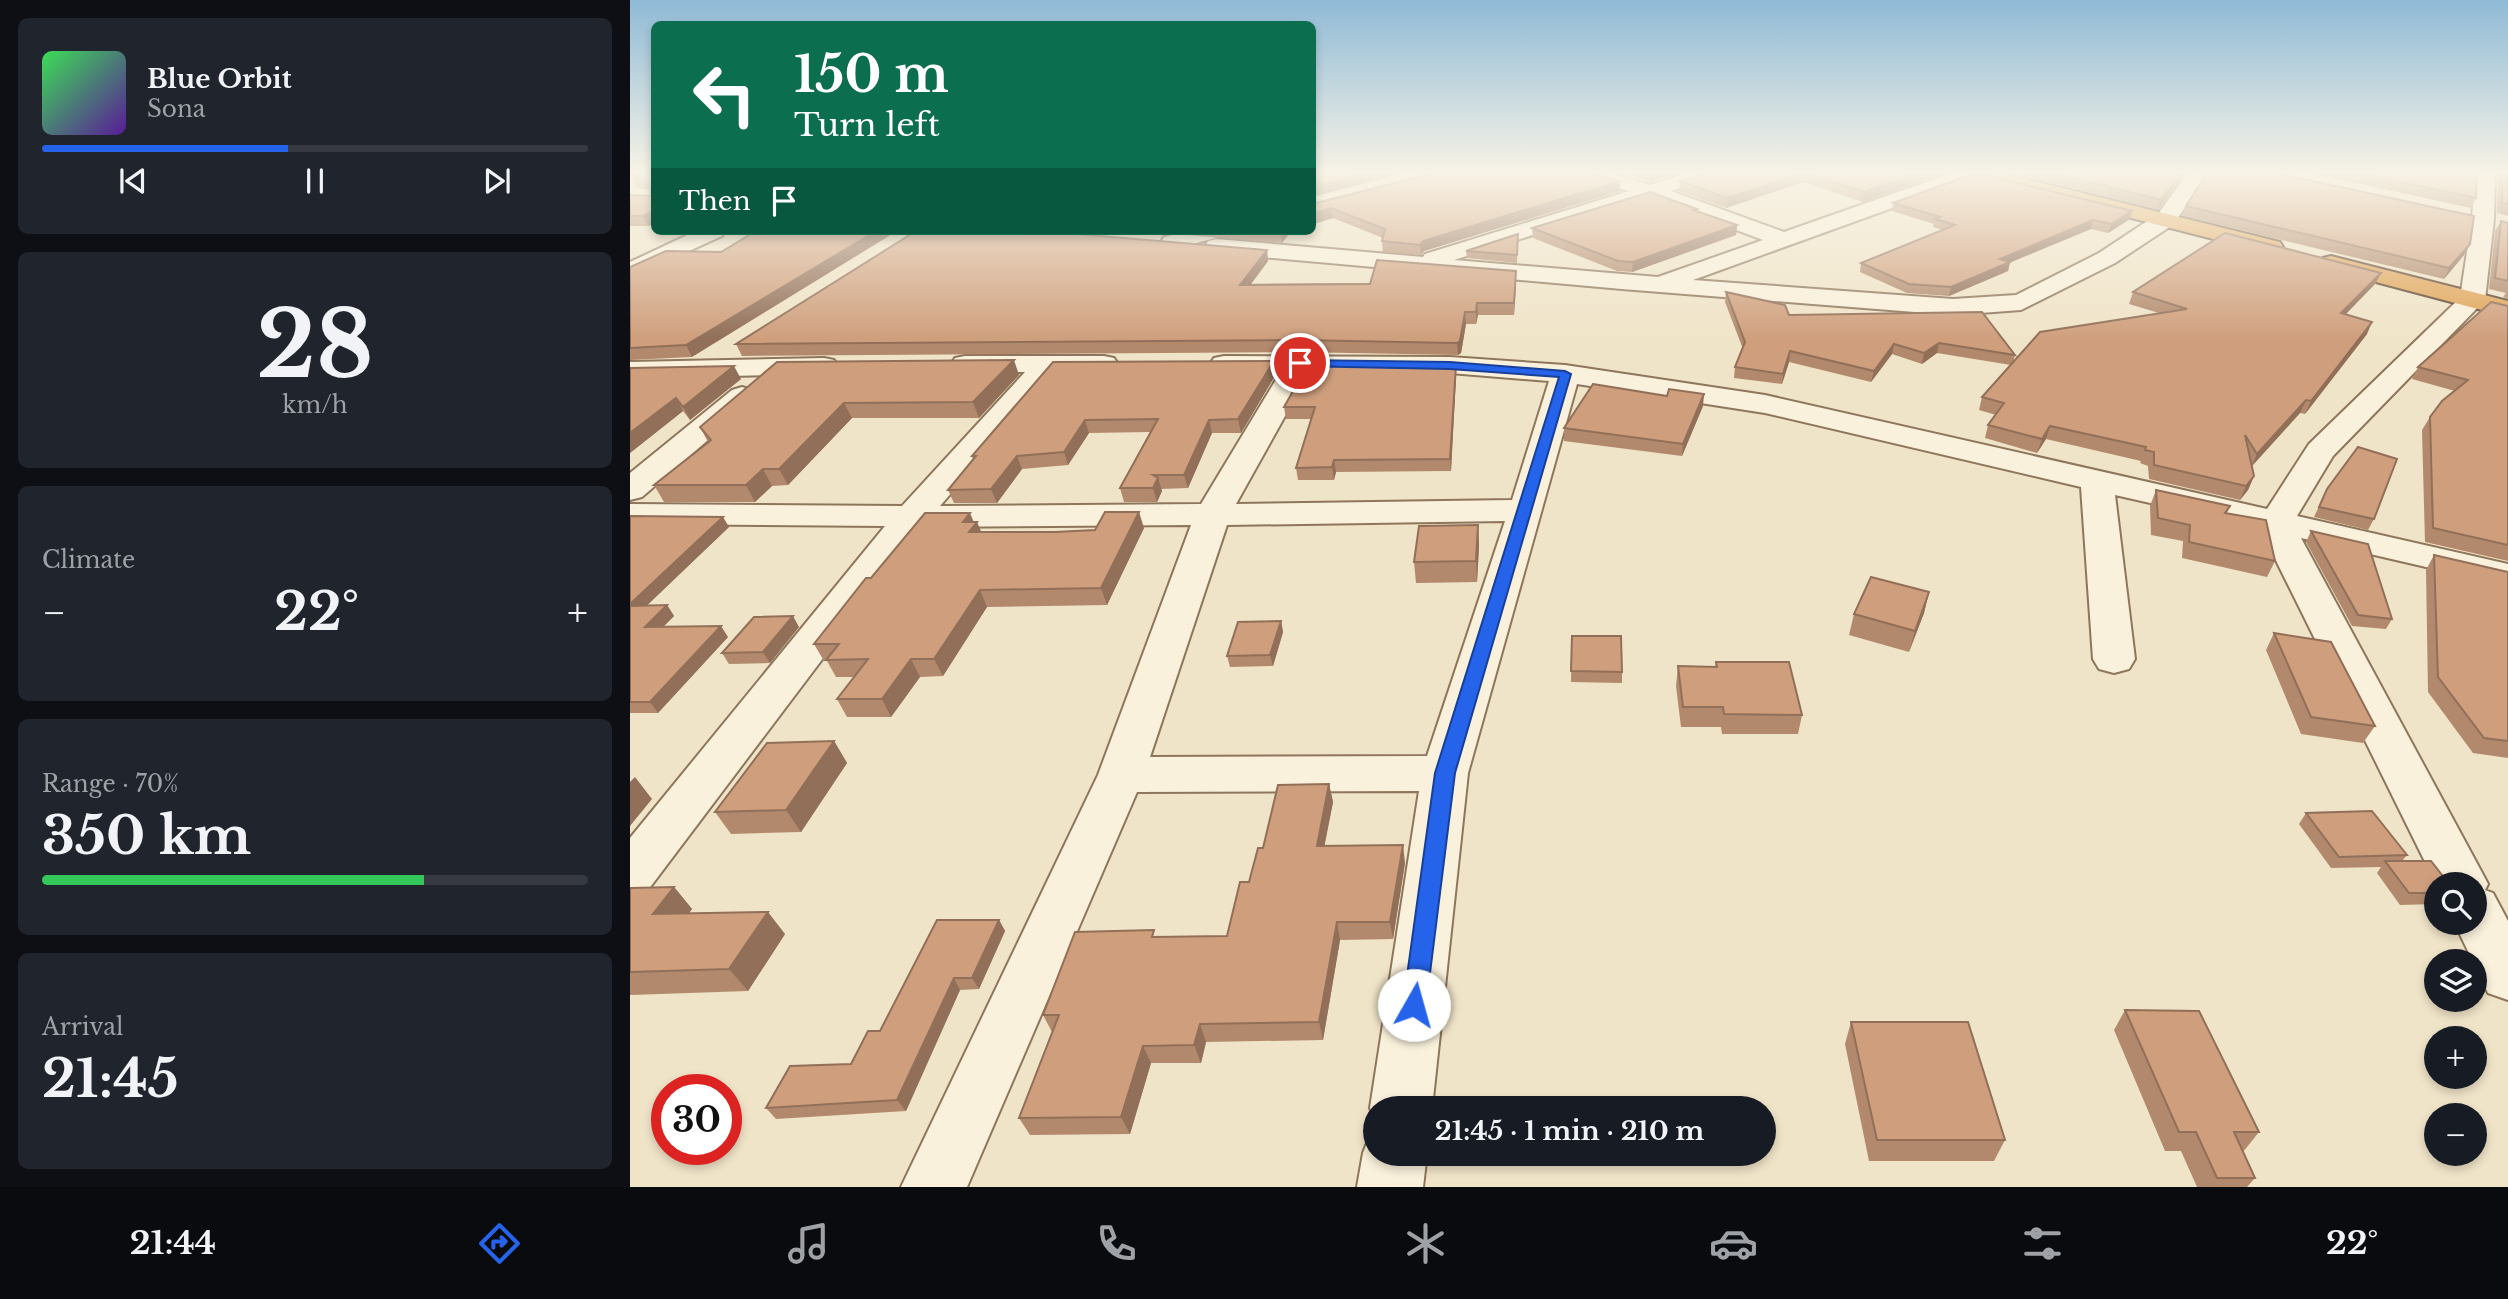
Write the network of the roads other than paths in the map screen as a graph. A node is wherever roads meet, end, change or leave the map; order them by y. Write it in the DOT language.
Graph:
graph roads {
  1 [pos="1535,228"];
  2 [pos="1753,228"];
  3 [pos="1813,228"];
  4 [pos="2152,228"];
  5 [pos="2201,228"];
  6 [pos="2482,228"];
  7 [pos="706,235"];
  8 [pos="1200,235"];
  9 [pos="1782,239"];
  10 [pos="1144,240"];
  11 [pos="1171,242"];
  12 [pos="1418,264"];
  13 [pos="630,271"];
  14 [pos="1656,285"];
  15 [pos="2472,300"];
  16 [pos="2508,309"];
  17 [pos="742,342"];
  18 [pos="1300,363"];
  19 [pos="940,364"];
  20 [pos="1127,364"];
  21 [pos="1193,364"];
  22 [pos="1046,365"];
  23 [pos="858,366"];
  24 [pos="775,368"];
  25 [pos="630,370"];
  26 [pos="698,370"];
  27 [pos="1565,374"];
  28 [pos="2096,481"];
  29 [pos="630,490"];
  30 [pos="1526,510"];
  31 [pos="1213,513"];
  32 [pos="630,514"];
  33 [pos="911,517"];
  34 [pos="2275,523"];
  35 [pos="2508,575"];
  36 [pos="2114,659"];
  37 [pos="1445,773"];
  38 [pos="1121,775"];
  39 [pos="2456,872"];
  40 [pos="630,875"];
  41 [pos="2487,934"];
  42 [pos="2508,975"];
  43 [pos="1403,1096"];
  44 [pos="1393,1166"];
  45 [pos="945,1187"];
  46 [pos="1390,1187"];
  1 -- 12 [label="street"];
  2 -- 9 [label="street"];
  3 -- 9 [label="street"];
  4 -- 14 [label="street"];
  5 -- 15 [label="highway"];
  6 -- 15 [label="street"];
  7 -- 13 [label="street"];
  8 -- 11 [label="street"];
  9 -- 14 [label="street"];
  10 -- 11 [label="street"];
  11 -- 12 [label="street"];
  12 -- 14 [label="street"];
  15 -- 16 [label="highway"];
  15 -- 34 [label="street"];
  17 -- 26 [label="street"];
  18 -- 21 [label="street"];
  18 -- 27 [label="street"];
  18 -- 31 [label="street"];
  19 -- 22 [label="street"];
  20 -- 22 [label="street"];
  22 -- 33 [label="street"];
  23 -- 24 [label="street"];
  24 -- 26 [label="street"];
  24 -- 29 [label="street"];
  25 -- 26 [label="street"];
  27 -- 28 [label="street"];
  27 -- 30 [label="street"];
  28 -- 34 [label="street"];
  28 -- 36 [label="street"];
  30 -- 31 [label="street"];
  30 -- 37 [label="street"];
  31 -- 33 [label="street"];
  31 -- 38 [label="street"];
  32 -- 33 [label="street"];
  33 -- 40 [label="street"];
  34 -- 35 [label="street"];
  34 -- 39 [label="street"];
  37 -- 38 [label="street"];
  37 -- 43 [label="street"];
  38 -- 45 [label="street"];
  41 -- 42 [label="street"];
  44 -- 46 [label="street"];
}
